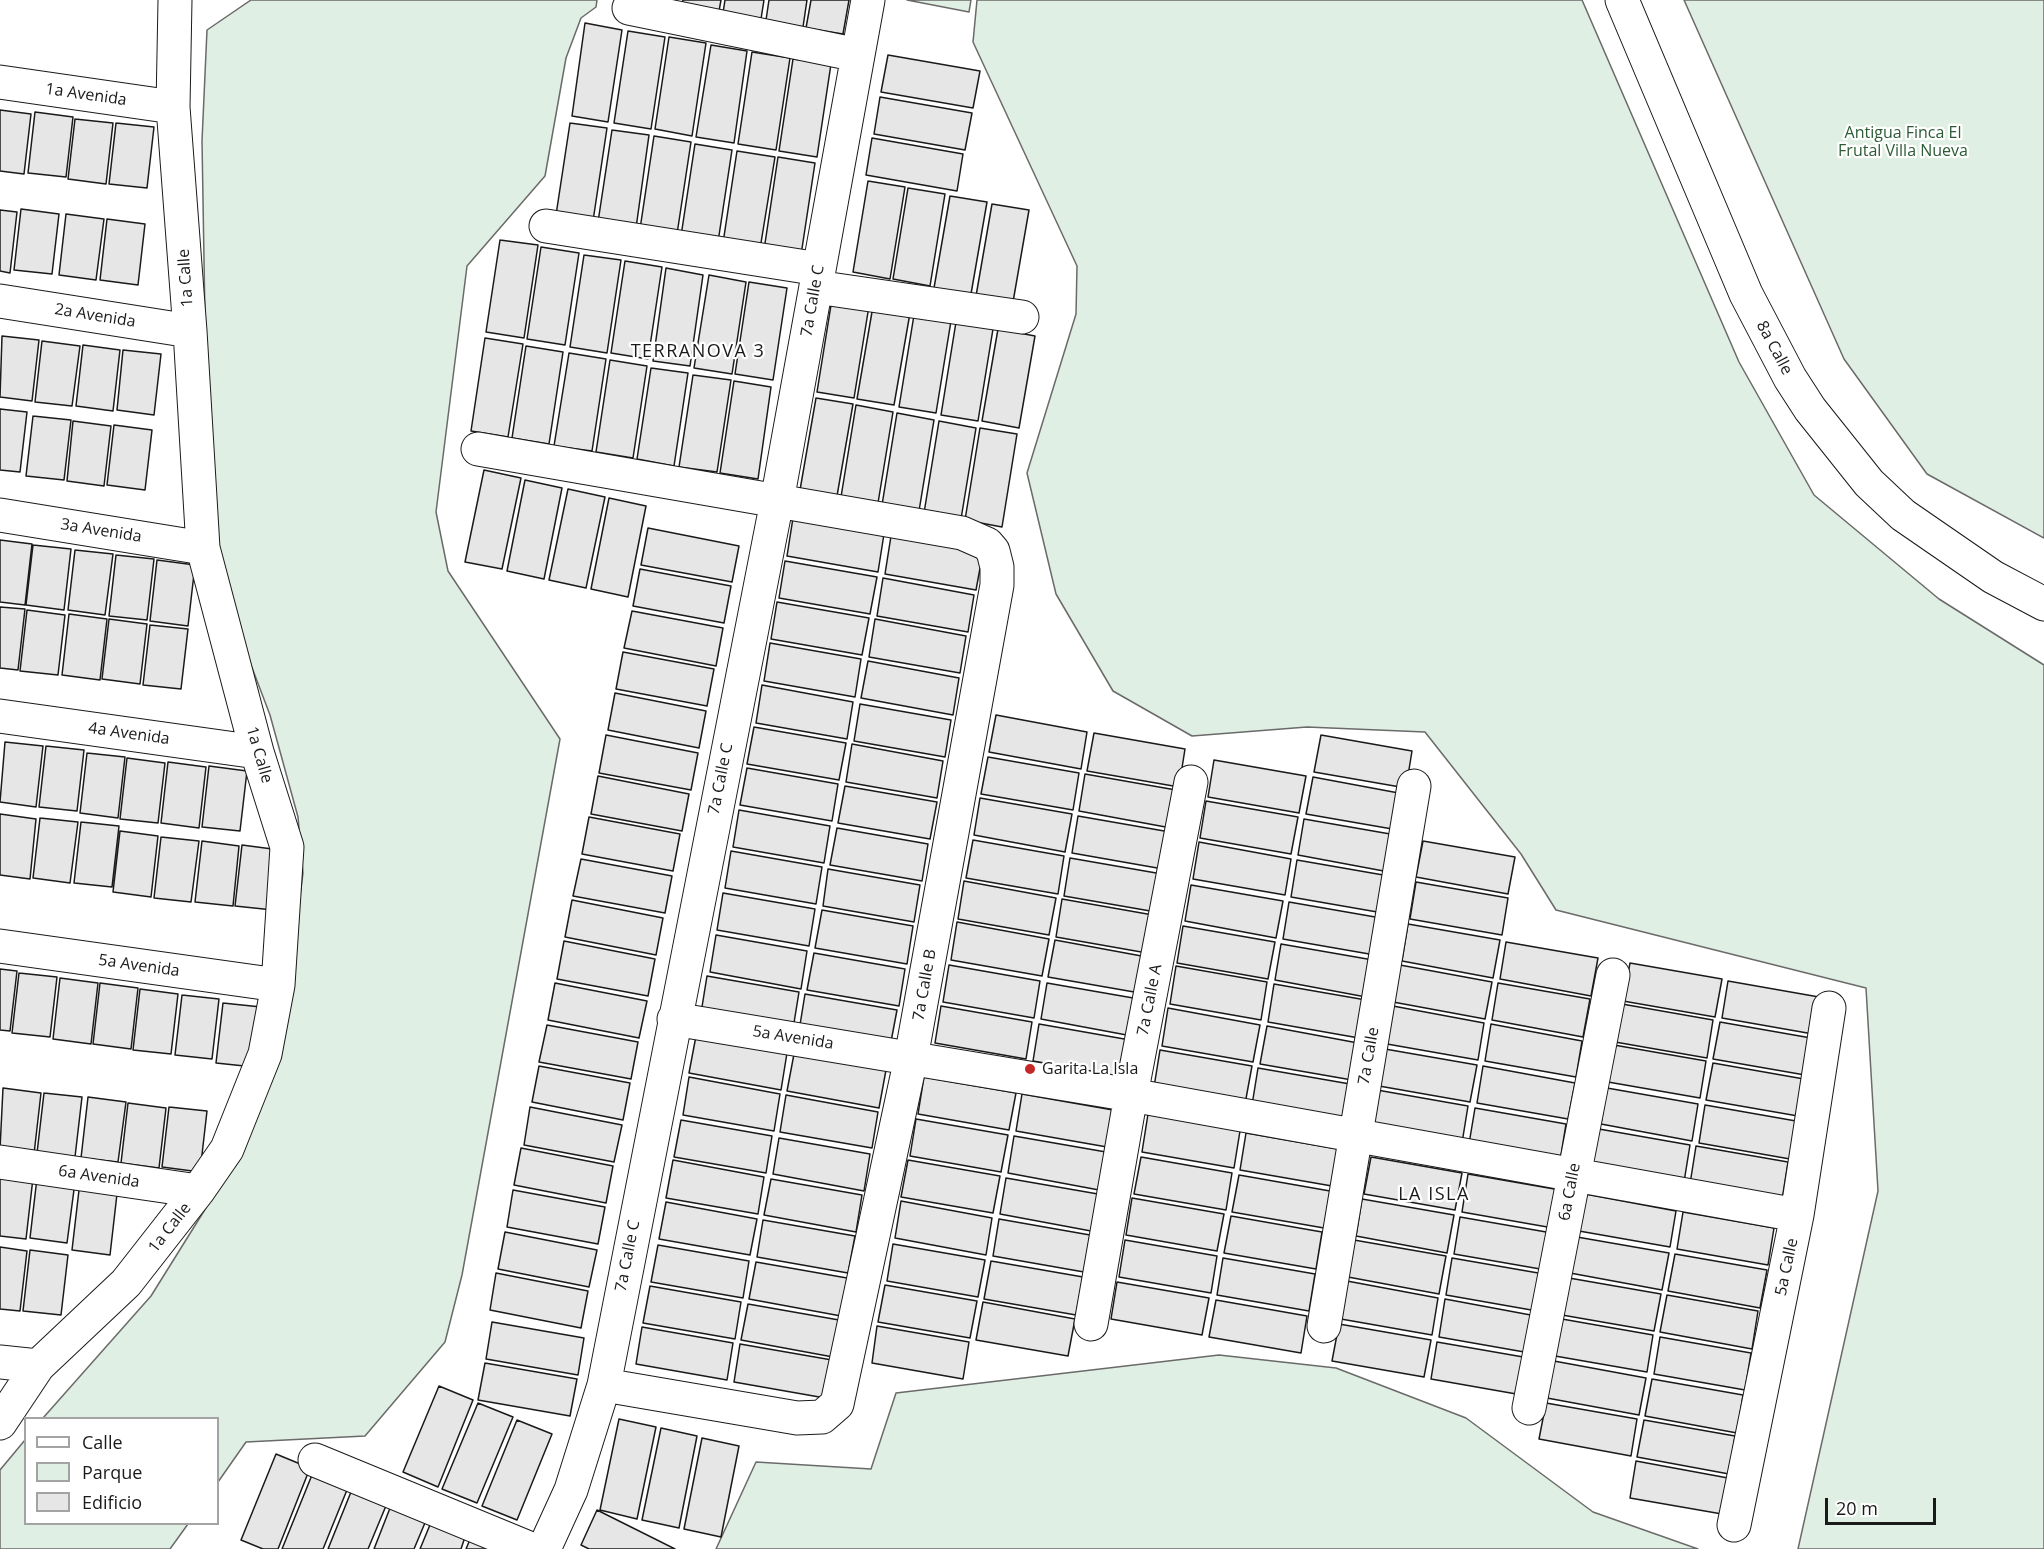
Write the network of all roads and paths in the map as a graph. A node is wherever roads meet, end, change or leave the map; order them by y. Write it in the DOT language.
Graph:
graph roads {
  1 [pos="175,0"];
  2 [pos="868,0"];
  3 [pos="1622,0"];
  4 [pos="629,8"];
  5 [pos="858,55"];
  6 [pos="0,82"];
  7 [pos="173,107"];
  8 [pos="546,226"];
  9 [pos="817,278"];
  10 [pos="0,302"];
  11 [pos="1022,317"];
  12 [pos="190,331"];
  13 [pos="478,449"];
  14 [pos="777,501"];
  15 [pos="0,515"];
  16 [pos="203,548"];
  17 [pos="2044,604"];
  18 [pos="0,716"];
  19 [pos="257,752"];
  20 [pos="1191,782"];
  21 [pos="1414,786"];
  22 [pos="0,946"];
  23 [pos="1613,975"];
  24 [pos="278,985"];
  25 [pos="1830,1008"];
  26 [pos="674,1019"];
  27 [pos="911,1058"];
  28 [pos="1131,1095"];
  29 [pos="1355,1137"];
  30 [pos="0,1162"];
  31 [pos="1574,1175"];
  32 [pos="198,1191"];
  33 [pos="1797,1215"];
  34 [pos="1091,1324"];
  35 [pos="1324,1326"];
  36 [pos="0,1362"];
  37 [pos="38,1366"];
  38 [pos="604,1385"];
  39 [pos="1529,1408"];
  40 [pos="0,1423"];
  41 [pos="315,1460"];
  42 [pos="1734,1524"];
  43 [pos="531,1549"];
  44 [pos="544,1549"];
  1 -- 7 [label="street, 1a Calle"];
  2 -- 5 [label="street, 7a Calle C"];
  3 -- 17 [label="street, 8a Calle"];
  4 -- 5 [label="street"];
  5 -- 9 [label="street, 7a Calle C"];
  6 -- 7 [label="street, 1a Avenida"];
  7 -- 12 [label="street, 1a Calle"];
  8 -- 9 [label="street"];
  9 -- 11 [label="street"];
  9 -- 14 [label="street, 7a Calle C"];
  10 -- 12 [label="street, 2a Avenida"];
  12 -- 16 [label="street, 1a Calle"];
  13 -- 14 [label="street"];
  14 -- 26 [label="street, 7a Calle C"];
  14 -- 27 [label="street, 7a Calle B"];
  15 -- 16 [label="street, 3a Avenida"];
  16 -- 19 [label="street, 1a Calle"];
  18 -- 19 [label="street, 4a Avenida"];
  19 -- 24 [label="street, 1a Calle"];
  20 -- 28 [label="street, 7a Calle A"];
  21 -- 29 [label="street, 7a Calle"];
  22 -- 24 [label="street, 5a Avenida"];
  23 -- 31 [label="street, 6a Calle"];
  24 -- 32 [label="street, 1a Calle"];
  25 -- 33 [label="street, 5a Calle"];
  26 -- 27 [label="street, 5a Avenida"];
  26 -- 38 [label="street, 7a Calle C"];
  27 -- 28 [label="street, 5a Avenida"];
  27 -- 38 [label="street, 7a Calle B"];
  28 -- 29 [label="street, 5a Avenida"];
  28 -- 34 [label="street, 7a Calle A"];
  29 -- 31 [label="street, 5a Avenida"];
  29 -- 35 [label="street, 7a Calle"];
  30 -- 32 [label="street, 6a Avenida"];
  31 -- 33 [label="street, 5a Avenida"];
  31 -- 39 [label="street, 6a Calle"];
  32 -- 37 [label="street, 1a Calle"];
  33 -- 42 [label="street, 5a Calle"];
  36 -- 37 [label="street"];
  37 -- 40 [label="street, 1a Calle"];
  38 -- 44 [label="street, 7a Calle C"];
  41 -- 43 [label="street"];
}
